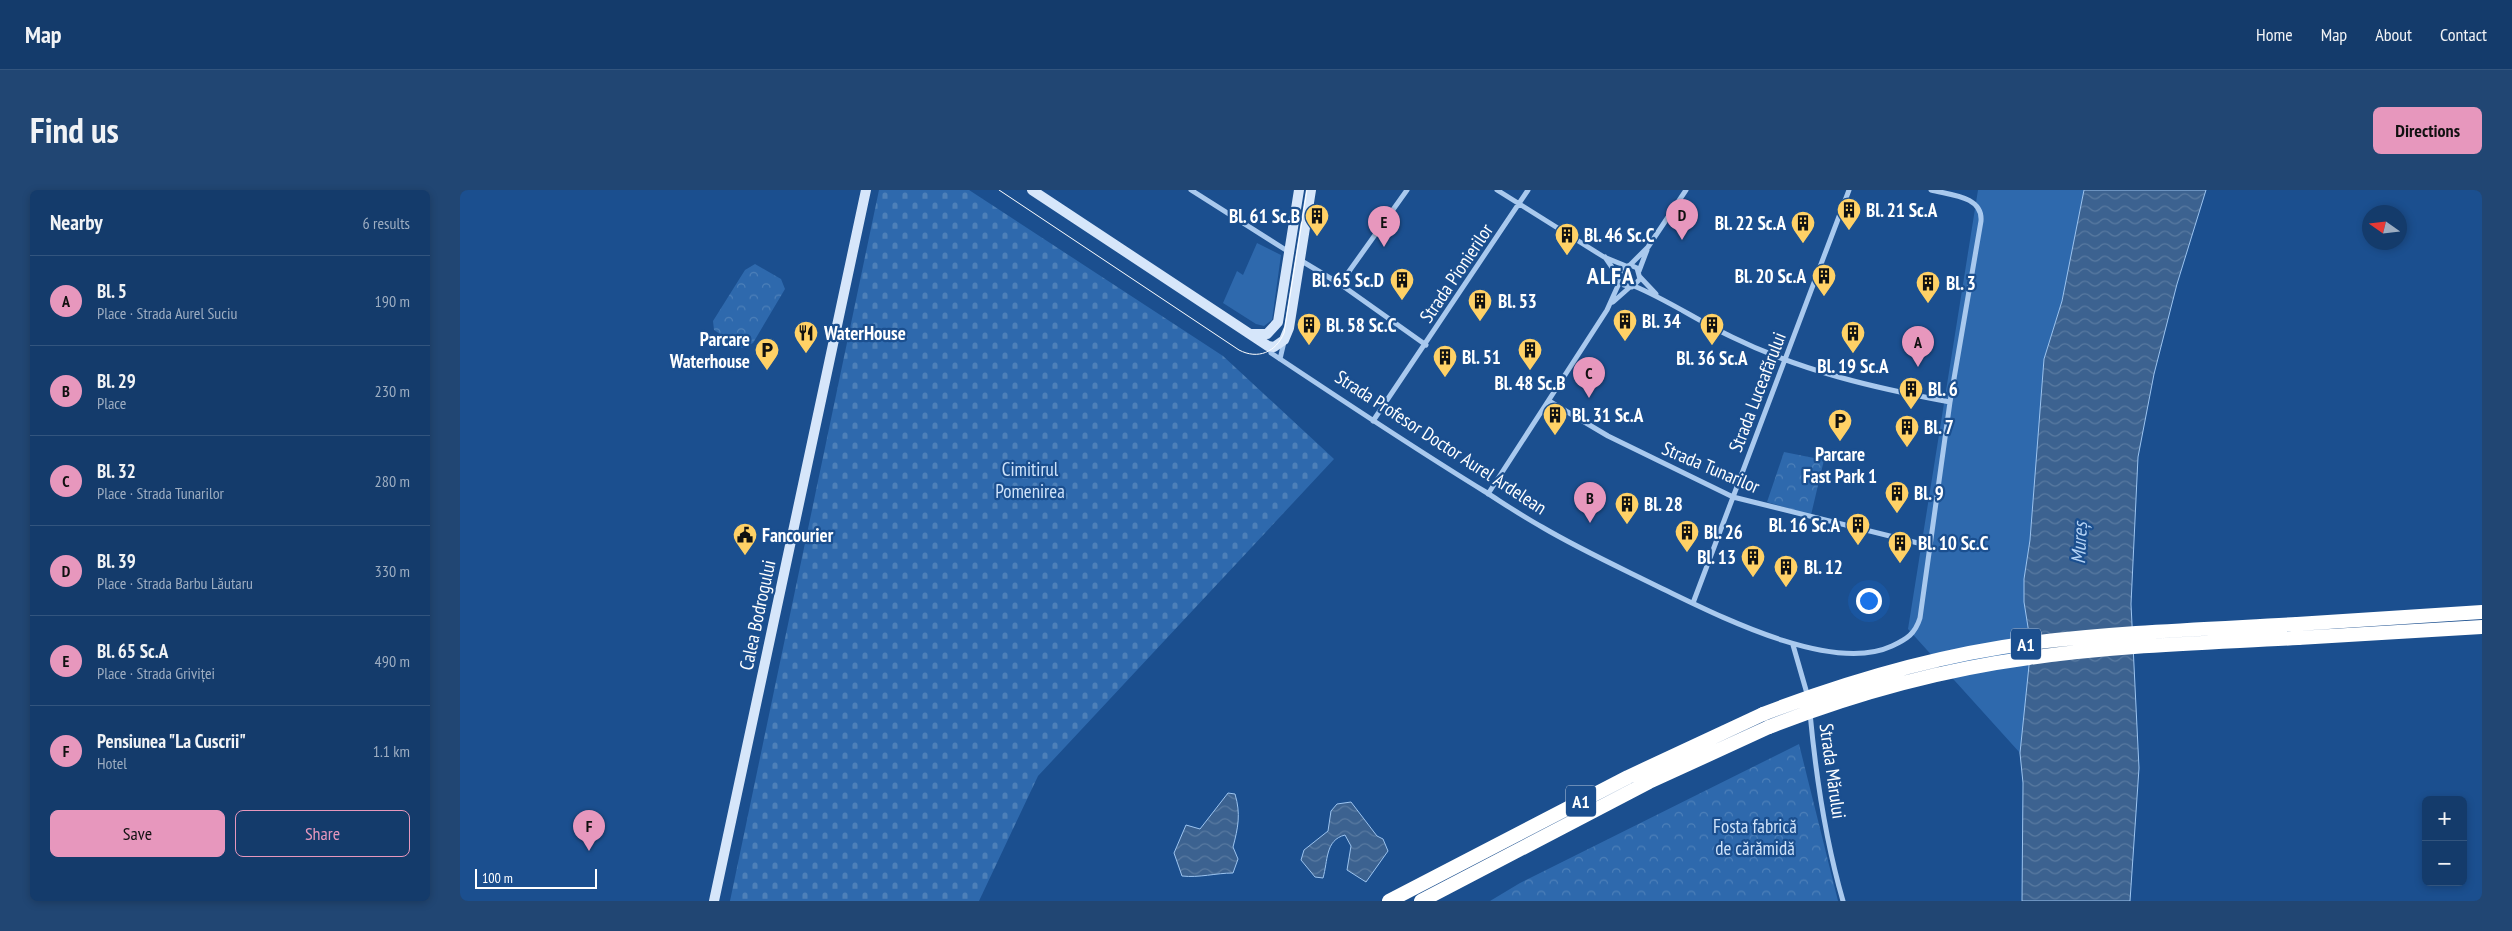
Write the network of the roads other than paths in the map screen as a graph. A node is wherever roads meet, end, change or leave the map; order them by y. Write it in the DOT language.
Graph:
graph roads {
  1 [pos="866,190"];
  2 [pos="1032,190"];
  3 [pos="1191,190"];
  4 [pos="1299,190"];
  5 [pos="1312,190"];
  6 [pos="1407,190"];
  7 [pos="1497,190"];
  8 [pos="1528,190"];
  9 [pos="1686,190"];
  10 [pos="1849,190"];
  11 [pos="1931,190"];
  12 [pos="1519,203"];
  13 [pos="1648,247"];
  14 [pos="1289,252"];
  15 [pos="1604,257"];
  16 [pos="1300,260"];
  17 [pos="1628,266"];
  18 [pos="1640,274"];
  19 [pos="1620,278"];
  20 [pos="1340,284"];
  21 [pos="1632,286"];
  22 [pos="1658,296"];
  23 [pos="1611,304"];
  24 [pos="1251,334"];
  25 [pos="1284,340"];
  26 [pos="1426,345"];
  27 [pos="1270,347"];
  28 [pos="1280,359"];
  29 [pos="1786,360"];
  30 [pos="1549,401"];
  31 [pos="1950,402"];
  32 [pos="1373,421"];
  33 [pos="1488,494"];
  34 [pos="1733,497"];
  35 [pos="1930,546"];
  36 [pos="1693,603"];
  37 [pos="2482,612"];
  38 [pos="2482,627"];
  39 [pos="1794,644"];
  40 [pos="1395,898"];
  41 [pos="714,901"];
  42 [pos="1421,901"];
  43 [pos="1843,901"];
  1 -- 41 [label="main road, Calea Bodrogului"];
  2 -- 24 [label="main road, Strada Profesor Doctor Aurel Ardelean"];
  3 -- 14 [label="street"];
  4 -- 14 [label="main road"];
  5 -- 16 [label="main road"];
  6 -- 20 [label="street"];
  7 -- 12 [label="street"];
  8 -- 12 [label="street, Strada Pionierilor"];
  9 -- 13 [label="street"];
  10 -- 29 [label="street, Strada Luceafărului"];
  11 -- 31 [label="street"];
  12 -- 15 [label="street"];
  12 -- 26 [label="street, Strada Pionierilor"];
  13 -- 17 [label="street"];
  13 -- 18 [label="street"];
  14 -- 24 [label="main road"];
  15 -- 17 [label="street"];
  15 -- 19 [label="street"];
  16 -- 20 [label="street"];
  16 -- 25 [label="main road"];
  17 -- 18 [label="street"];
  17 -- 19 [label="street"];
  18 -- 21 [label="street"];
  18 -- 22 [label="street"];
  19 -- 21 [label="street"];
  19 -- 23 [label="street"];
  20 -- 26 [label="street"];
  21 -- 22 [label="street"];
  21 -- 23 [label="street"];
  22 -- 29 [label="street"];
  23 -- 30 [label="street"];
  24 -- 27 [label="main road, Strada Profesor Doctor Aurel Ardelean"];
  25 -- 27 [label="main road"];
  25 -- 28 [label="street"];
  26 -- 32 [label="street, Strada Pionierilor"];
  27 -- 28 [label="street, Strada Profesor Doctor Aurel Ardelean"];
  28 -- 32 [label="street, Strada Profesor Doctor Aurel Ardelean"];
  29 -- 31 [label="street"];
  29 -- 34 [label="street, Strada Luceafărului"];
  30 -- 33 [label="street"];
  30 -- 34 [label="street, Strada Tunarilor"];
  31 -- 35 [label="street"];
  32 -- 33 [label="street, Strada Profesor Doctor Aurel Ardelean"];
  33 -- 36 [label="street, Strada Profesor Doctor Aurel Ardelean"];
  34 -- 35 [label="street, Strada Tunarilor"];
  34 -- 36 [label="street, Strada Luceafărului"];
  35 -- 39 [label="street, Strada Profesor Doctor Aurel Ardelean"];
  36 -- 39 [label="street, Strada Profesor Doctor Aurel Ardelean"];
  37 -- 40 [label="highway, A1, bridge"];
  38 -- 42 [label="highway, A1, bridge"];
  39 -- 43 [label="street, Strada Mărului"];
}
